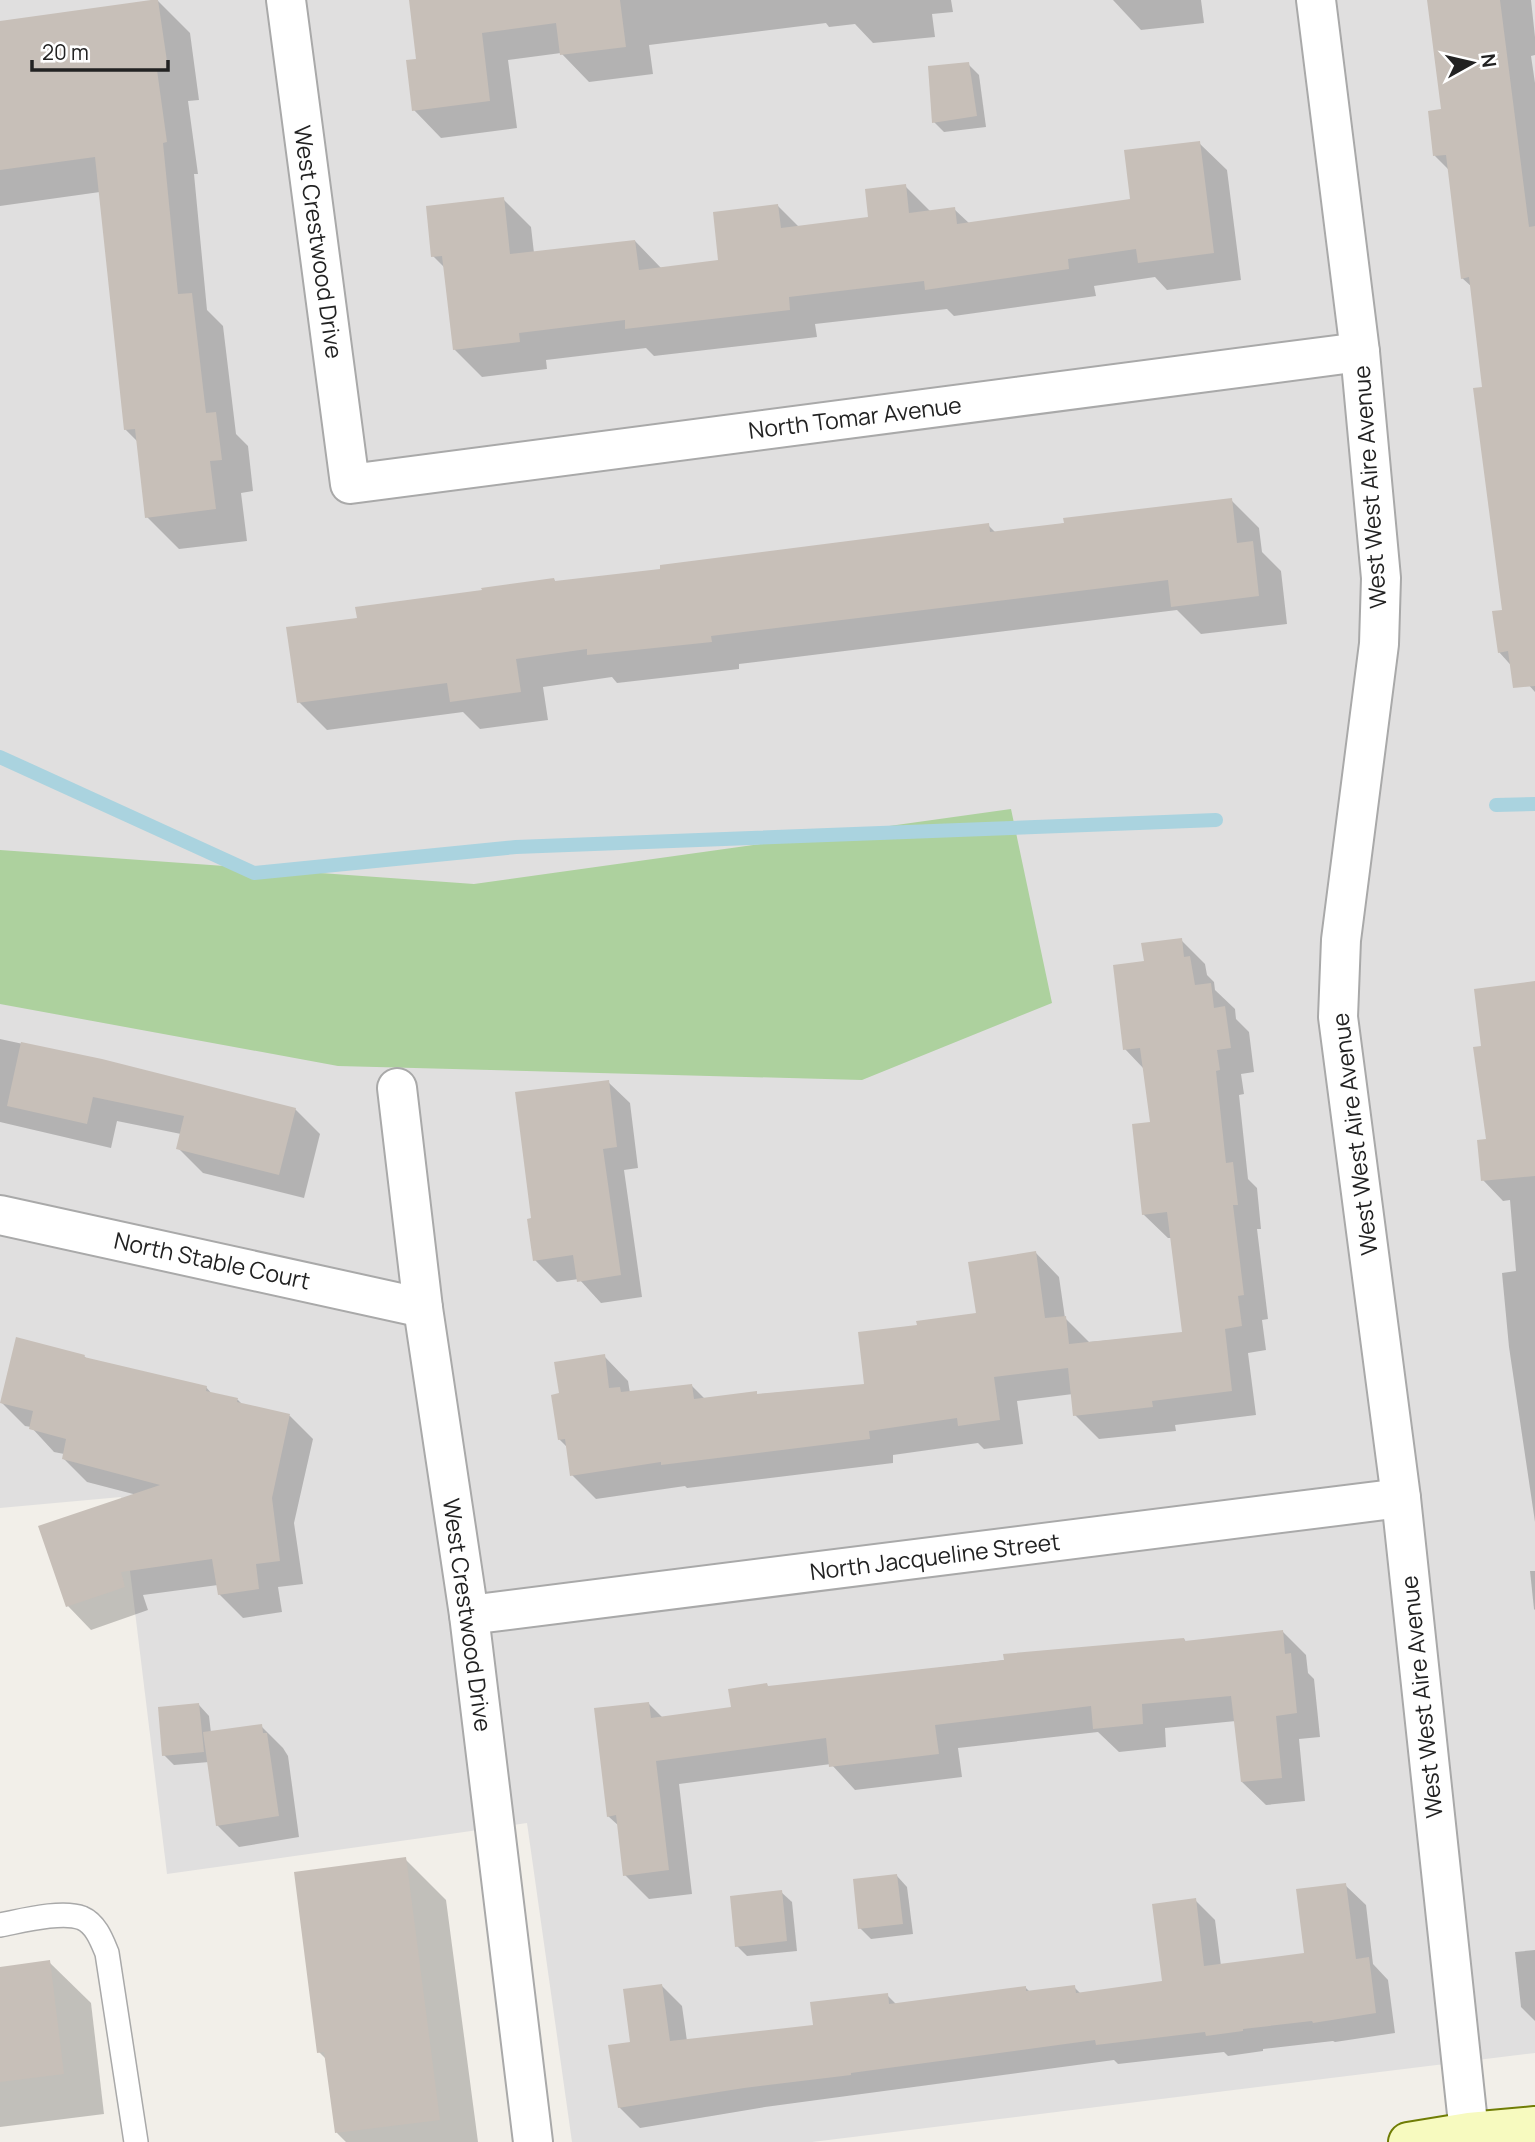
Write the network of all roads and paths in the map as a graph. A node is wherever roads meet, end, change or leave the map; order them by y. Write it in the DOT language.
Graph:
graph roads {
  1 [pos="286,0"];
  2 [pos="1316,0"];
  3 [pos="1360,352"];
  4 [pos="351,484"];
  5 [pos="397,1088"];
  6 [pos="0,1215"];
  7 [pos="423,1308"];
  8 [pos="1401,1498"];
  9 [pos="469,1615"];
  10 [pos="0,1925"];
  11 [pos="1535,2126"];
  12 [pos="1470,2137"];
  13 [pos="136,2142"];
  14 [pos="533,2142"];
  15 [pos="1408,2142"];
  1 -- 4 [label="street, West Crestwood Drive"];
  2 -- 3 [label="street, West West Aire Avenue"];
  3 -- 4 [label="street, North Tomar Avenue"];
  3 -- 8 [label="street, West West Aire Avenue"];
  5 -- 7 [label="street, West Crestwood Drive"];
  6 -- 7 [label="street, North Stable Court"];
  7 -- 9 [label="street, West Crestwood Drive"];
  8 -- 9 [label="street, North Jacqueline Street"];
  8 -- 12 [label="street, West West Aire Avenue"];
  9 -- 14 [label="street, West Crestwood Drive"];
  10 -- 13 [label="lane"];
  11 -- 12 [label="main road"];
  12 -- 15 [label="main road"];
}
